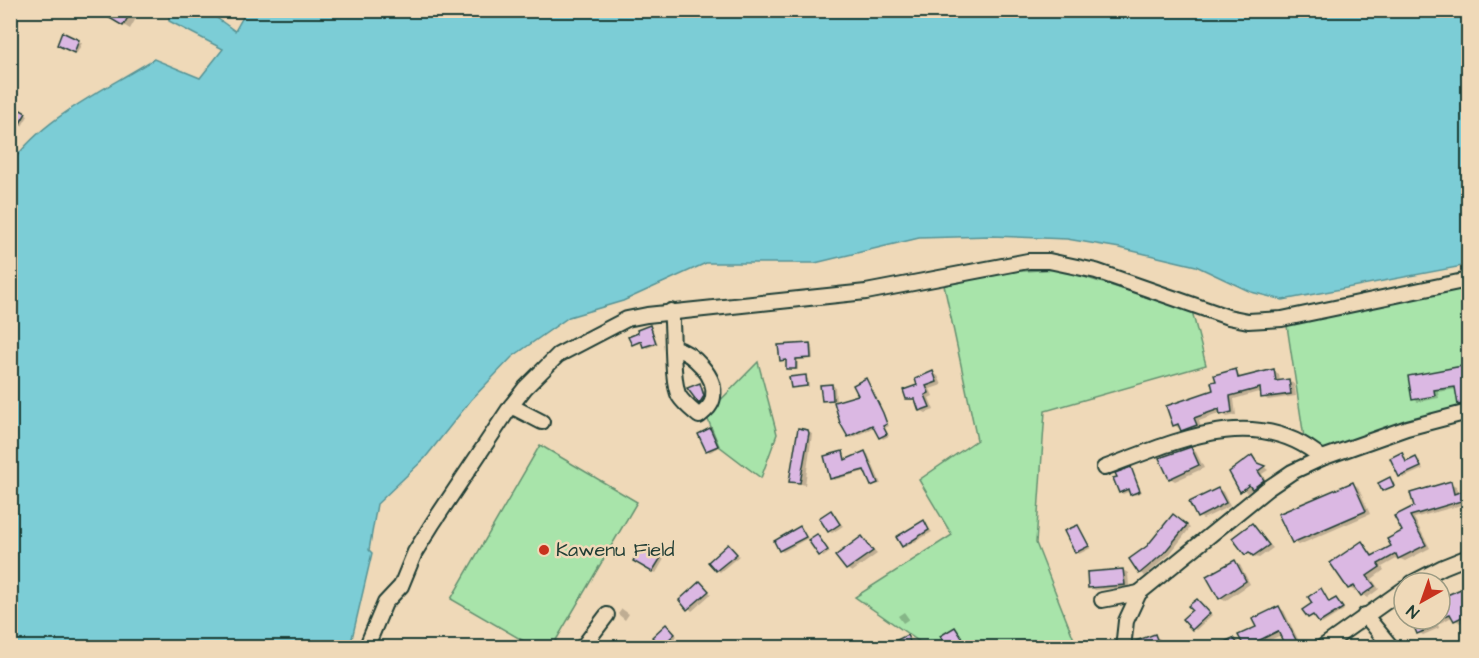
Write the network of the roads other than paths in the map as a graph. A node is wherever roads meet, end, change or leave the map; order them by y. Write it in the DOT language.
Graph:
graph roads {
  1 [pos="1468,280"];
  2 [pos="671,311"];
  3 [pos="675,348"];
  4 [pos="511,406"];
  5 [pos="1468,412"];
  6 [pos="542,422"];
  7 [pos="1322,458"];
  8 [pos="1104,468"];
  9 [pos="1468,557"];
  10 [pos="1435,571"];
  11 [pos="1139,593"];
  12 [pos="1392,597"];
  13 [pos="1102,600"];
  14 [pos="608,615"];
  15 [pos="1365,615"];
  16 [pos="366,648"];
  17 [pos="582,648"];
  18 [pos="1123,648"];
  19 [pos="1321,648"];
  20 [pos="1392,648"];
  1 -- 2 [label="street"];
  2 -- 3 [label="street"];
  2 -- 4 [label="street"];
  4 -- 6 [label="street"];
  4 -- 16 [label="street"];
  5 -- 7 [label="street"];
  7 -- 8 [label="street"];
  7 -- 11 [label="street"];
  9 -- 10 [label="street"];
  11 -- 13 [label="street"];
  11 -- 18 [label="street"];
  12 -- 15 [label="street"];
  14 -- 17 [label="street"];
  15 -- 19 [label="street"];
  15 -- 20 [label="street"];
}
